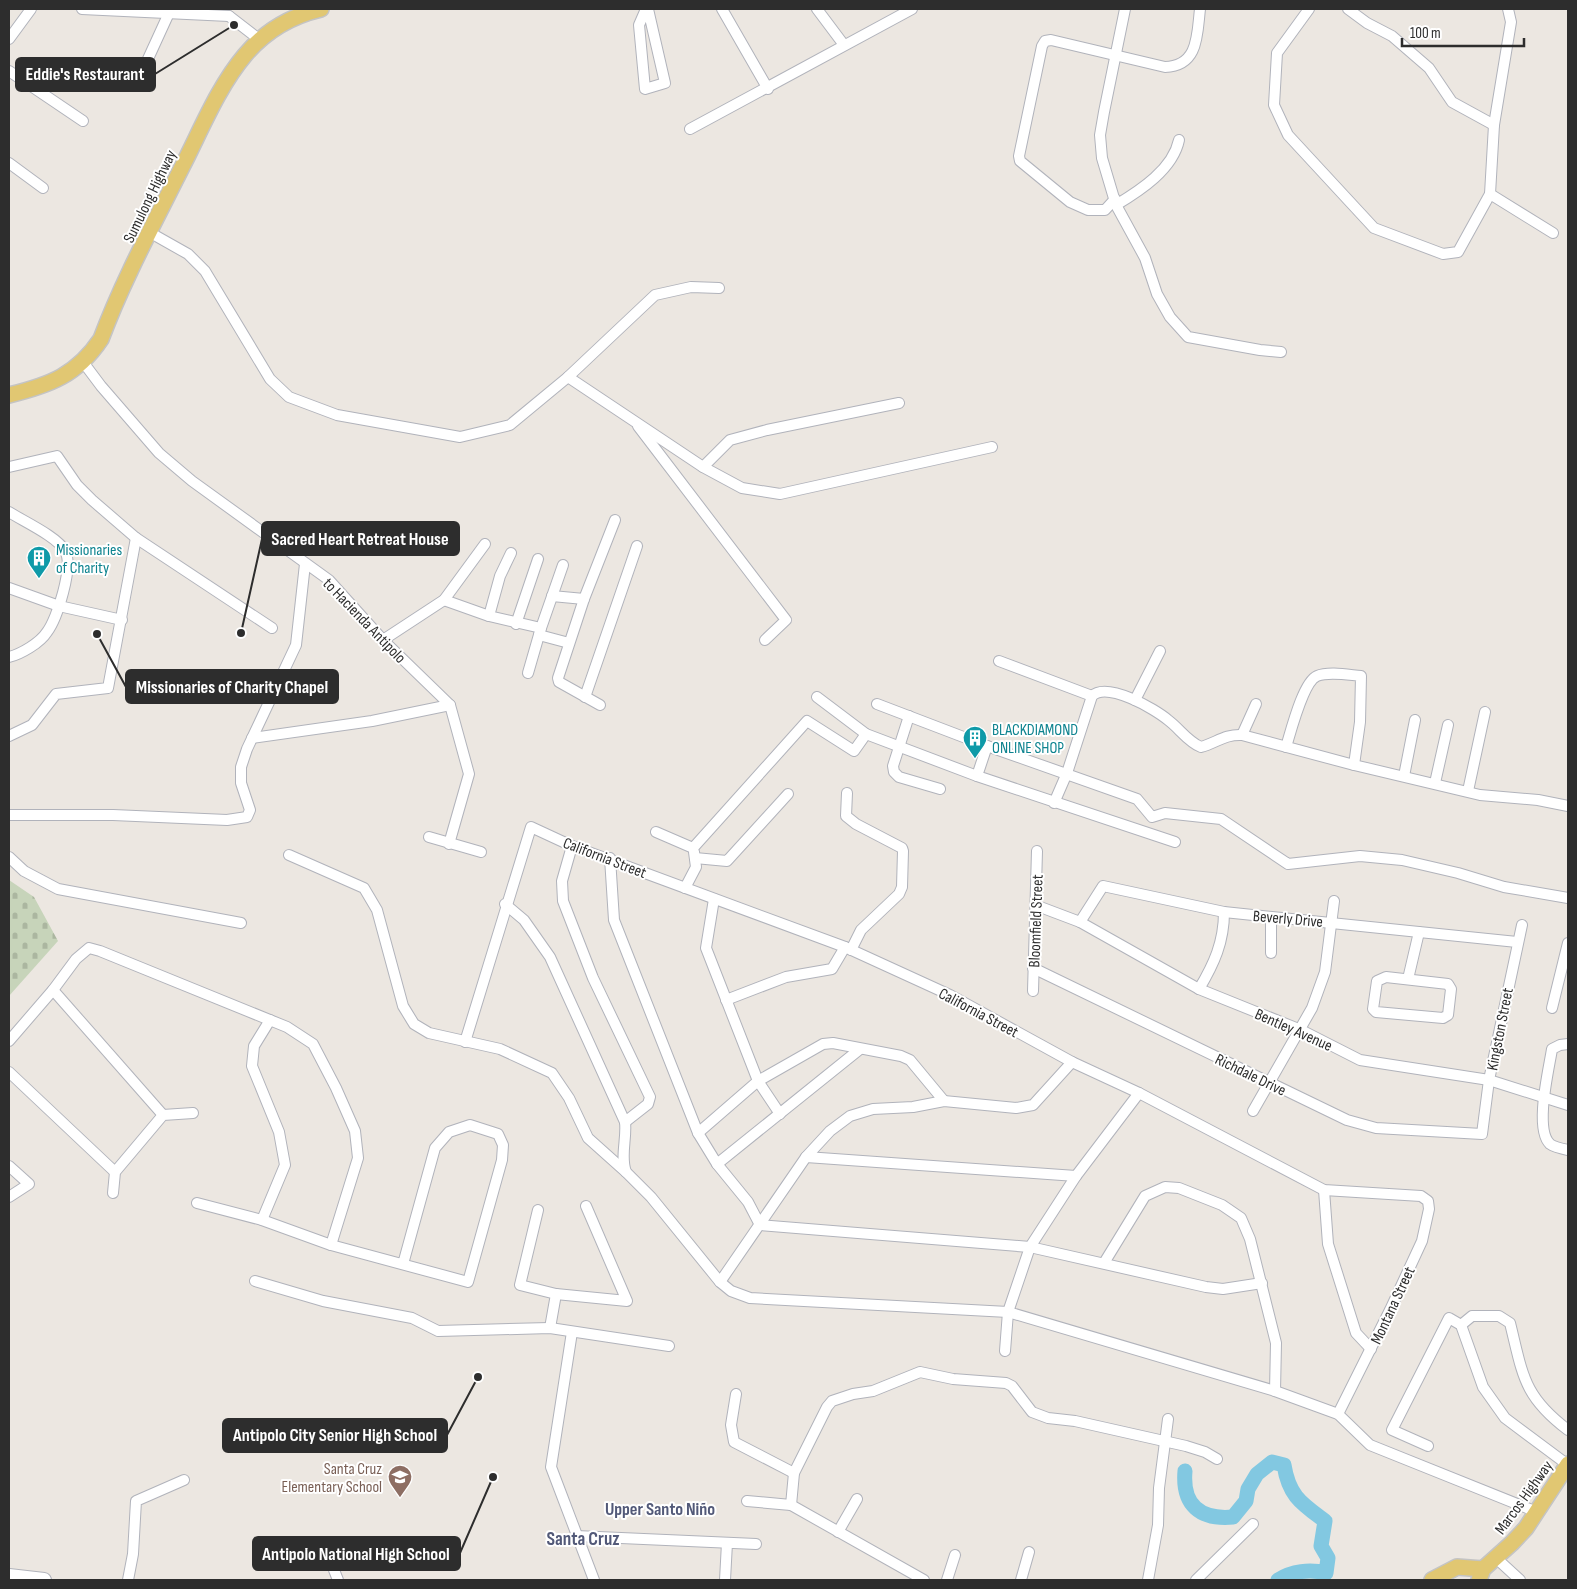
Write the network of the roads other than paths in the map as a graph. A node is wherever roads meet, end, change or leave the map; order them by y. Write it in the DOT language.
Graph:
graph roads {
  1 [pos="31,9"];
  2 [pos="82,9"];
  3 [pos="321,9"];
  4 [pos="647,9"];
  5 [pos="722,9"];
  6 [pos="817,9"];
  7 [pos="912,9"];
  8 [pos="1125,9"];
  9 [pos="1200,9"];
  10 [pos="1309,9"];
  11 [pos="1348,9"];
  12 [pos="1508,9"];
  13 [pos="230,12"];
  14 [pos="168,13"];
  15 [pos="9,39"];
  16 [pos="260,40"];
  17 [pos="844,45"];
  18 [pos="1117,56"];
  19 [pos="9,71"];
  20 [pos="142,72"];
  21 [pos="768,89"];
  22 [pos="83,121"];
  23 [pos="1494,125"];
  24 [pos="690,129"];
  25 [pos="1179,140"];
  26 [pos="9,164"];
  27 [pos="43,188"];
  28 [pos="1490,194"];
  29 [pos="1116,202"];
  30 [pos="149,232"];
  31 [pos="1553,232"];
  32 [pos="719,288"];
  33 [pos="1281,352"];
  34 [pos="83,362"];
  35 [pos="568,377"];
  36 [pos="9,395"];
  37 [pos="899,403"];
  38 [pos="633,419"];
  39 [pos="992,447"];
  40 [pos="9,467"];
  41 [pos="703,467"];
  42 [pos="9,512"];
  43 [pos="615,520"];
  44 [pos="136,538"];
  45 [pos="486,544"];
  46 [pos="637,546"];
  47 [pos="511,553"];
  48 [pos="538,558"];
  49 [pos="305,564"];
  50 [pos="564,565"];
  51 [pos="9,588"];
  52 [pos="552,596"];
  53 [pos="584,599"];
  54 [pos="444,600"];
  55 [pos="58,606"];
  56 [pos="488,616"];
  57 [pos="122,620"];
  58 [pos="516,624"];
  59 [pos="272,628"];
  60 [pos="540,632"];
  61 [pos="383,640"];
  62 [pos="765,640"];
  63 [pos="569,643"];
  64 [pos="1160,651"];
  65 [pos="9,657"];
  66 [pos="999,661"];
  67 [pos="528,673"];
  68 [pos="1092,696"];
  69 [pos="585,697"];
  70 [pos="817,697"];
  71 [pos="1135,700"];
  72 [pos="877,704"];
  73 [pos="1256,704"];
  74 [pos="450,705"];
  75 [pos="600,705"];
  76 [pos="1485,712"];
  77 [pos="909,716"];
  78 [pos="1415,720"];
  79 [pos="1448,724"];
  80 [pos="866,734"];
  81 [pos="1242,735"];
  82 [pos="9,736"];
  83 [pos="252,738"];
  84 [pos="987,746"];
  85 [pos="1286,747"];
  86 [pos="899,748"];
  87 [pos="1354,765"];
  88 [pos="1067,773"];
  89 [pos="977,776"];
  90 [pos="1404,776"];
  91 [pos="1436,783"];
  92 [pos="940,790"];
  93 [pos="1468,791"];
  94 [pos="847,793"];
  95 [pos="788,794"];
  96 [pos="1054,802"];
  97 [pos="1568,806"];
  98 [pos="9,815"];
  99 [pos="656,832"];
  100 [pos="429,837"];
  101 [pos="1175,842"];
  102 [pos="449,844"];
  103 [pos="572,846"];
  104 [pos="1037,851"];
  105 [pos="481,852"];
  106 [pos="694,853"];
  107 [pos="289,855"];
  108 [pos="9,857"];
  109 [pos="610,858"];
  110 [pos="685,888"];
  111 [pos="1568,898"];
  112 [pos="714,899"];
  113 [pos="1334,901"];
  114 [pos="505,904"];
  115 [pos="1035,905"];
  116 [pos="1224,912"];
  117 [pos="1271,918"];
  118 [pos="1080,922"];
  119 [pos="1331,922"];
  120 [pos="241,923"];
  121 [pos="1522,925"];
  122 [pos="1418,932"];
  123 [pos="1517,942"];
  124 [pos="1568,943"];
  125 [pos="848,949"];
  126 [pos="1271,954"];
  127 [pos="1033,968"];
  128 [pos="1408,979"];
  129 [pos="1199,989"];
  130 [pos="52,990"];
  131 [pos="1033,992"];
  132 [pos="726,1000"];
  133 [pos="1552,1008"];
  134 [pos="270,1020"];
  135 [pos="1301,1030"];
  136 [pos="9,1041"];
  137 [pos="465,1042"];
  138 [pos="1568,1044"];
  139 [pos="860,1049"];
  140 [pos="1072,1062"];
  141 [pos="9,1072"];
  142 [pos="1489,1080"];
  143 [pos="758,1081"];
  144 [pos="1268,1083"];
  145 [pos="1139,1093"];
  146 [pos="1544,1096"];
  147 [pos="944,1101"];
  148 [pos="1568,1104"];
  149 [pos="1253,1111"];
  150 [pos="193,1113"];
  151 [pos="780,1114"];
  152 [pos="163,1115"];
  153 [pos="625,1122"];
  154 [pos="698,1133"];
  155 [pos="1482,1134"];
  156 [pos="1568,1150"];
  157 [pos="806,1157"];
  158 [pos="717,1164"];
  159 [pos="9,1166"];
  160 [pos="115,1172"];
  161 [pos="626,1172"];
  162 [pos="1076,1176"];
  163 [pos="1324,1190"];
  164 [pos="113,1193"];
  165 [pos="1421,1196"];
  166 [pos="9,1197"];
  167 [pos="196,1203"];
  168 [pos="586,1206"];
  169 [pos="538,1210"];
  170 [pos="262,1220"];
  171 [pos="760,1225"];
  172 [pos="331,1245"];
  173 [pos="1030,1248"];
  174 [pos="1104,1263"];
  175 [pos="403,1264"];
  176 [pos="255,1281"];
  177 [pos="720,1282"];
  178 [pos="1262,1283"];
  179 [pos="556,1294"];
  180 [pos="1008,1312"];
  181 [pos="1461,1326"];
  182 [pos="550,1328"];
  183 [pos="572,1332"];
  184 [pos="669,1346"];
  185 [pos="1371,1349"];
  186 [pos="1005,1351"];
  187 [pos="1275,1391"];
  188 [pos="736,1394"];
  189 [pos="1338,1414"];
  190 [pos="1168,1419"];
  191 [pos="1568,1430"];
  192 [pos="1164,1442"];
  193 [pos="1428,1446"];
  194 [pos="1217,1459"];
  195 [pos="1566,1472"];
  196 [pos="794,1473"];
  197 [pos="184,1480"];
  198 [pos="857,1500"];
  199 [pos="747,1501"];
  200 [pos="791,1505"];
  201 [pos="1537,1512"];
  202 [pos="1253,1524"];
  203 [pos="838,1532"];
  204 [pos="576,1536"];
  205 [pos="727,1543"];
  206 [pos="756,1544"];
  207 [pos="1029,1552"];
  208 [pos="955,1555"];
  209 [pos="1496,1558"];
  210 [pos="334,1570"];
  211 [pos="1481,1574"];
  212 [pos="16,1578"];
  213 [pos="44,1580"];
  214 [pos="128,1580"];
  215 [pos="338,1580"];
  216 [pos="594,1580"];
  217 [pos="725,1580"];
  218 [pos="924,1580"];
  219 [pos="947,1580"];
  220 [pos="1021,1580"];
  221 [pos="1148,1580"];
  222 [pos="1196,1580"];
  223 [pos="1432,1580"];
  224 [pos="1520,1580"];
  1 -- 15 [label="street"];
  2 -- 14 [label="street"];
  3 -- 16 [label="main road, Sumulong Highway"];
  4 -- 4 [label="street"];
  5 -- 21 [label="street"];
  6 -- 17 [label="street"];
  7 -- 17 [label="street"];
  8 -- 18 [label="street"];
  9 -- 18 [label="street"];
  10 -- 28 [label="street"];
  11 -- 23 [label="street"];
  12 -- 23 [label="street"];
  13 -- 14 [label="street"];
  13 -- 16 [label="street"];
  14 -- 20 [label="street"];
  16 -- 30 [label="main road, Sumulong Highway"];
  17 -- 21 [label="street"];
  18 -- 29 [label="street"];
  18 -- 29 [label="street"];
  19 -- 22 [label="street"];
  21 -- 24 [label="street"];
  23 -- 28 [label="street"];
  25 -- 29 [label="street"];
  26 -- 27 [label="street"];
  28 -- 31 [label="street"];
  29 -- 33 [label="street"];
  30 -- 34 [label="main road, Sumulong Highway"];
  30 -- 35 [label="street"];
  32 -- 35 [label="street"];
  34 -- 36 [label="main road, Sumulong Highway"];
  34 -- 49 [label="street, to Hacienda Antipolo"];
  35 -- 38 [label="street"];
  37 -- 41 [label="street"];
  38 -- 41 [label="street"];
  38 -- 62 [label="street"];
  39 -- 41 [label="street"];
  40 -- 44 [label="street"];
  42 -- 55 [label="street"];
  43 -- 53 [label="street"];
  44 -- 57 [label="street"];
  44 -- 59 [label="street"];
  45 -- 54 [label="street"];
  46 -- 69 [label="street"];
  47 -- 56 [label="street"];
  48 -- 58 [label="street"];
  49 -- 61 [label="street, to Hacienda Antipolo"];
  49 -- 83 [label="street"];
  50 -- 52 [label="street"];
  51 -- 55 [label="street"];
  52 -- 53 [label="street"];
  52 -- 60 [label="street"];
  53 -- 63 [label="street"];
  54 -- 56 [label="street"];
  54 -- 61 [label="street"];
  55 -- 57 [label="street"];
  55 -- 65 [label="street"];
  56 -- 58 [label="street"];
  57 -- 82 [label="street"];
  58 -- 60 [label="street"];
  60 -- 63 [label="street"];
  60 -- 67 [label="street"];
  61 -- 74 [label="street, to Hacienda Antipolo"];
  63 -- 69 [label="street"];
  64 -- 71 [label="street"];
  66 -- 68 [label="street"];
  68 -- 71 [label="street"];
  68 -- 88 [label="street"];
  69 -- 75 [label="street"];
  70 -- 80 [label="street"];
  71 -- 81 [label="street"];
  72 -- 77 [label="street"];
  73 -- 81 [label="street"];
  74 -- 83 [label="street"];
  74 -- 102 [label="street"];
  76 -- 93 [label="street"];
  77 -- 84 [label="street"];
  77 -- 86 [label="street"];
  78 -- 90 [label="street"];
  79 -- 91 [label="street"];
  80 -- 86 [label="street"];
  80 -- 106 [label="street"];
  81 -- 85 [label="street"];
  83 -- 98 [label="street"];
  84 -- 88 [label="street"];
  84 -- 89 [label="street"];
  85 -- 87 [label="street"];
  85 -- 87 [label="street"];
  86 -- 89 [label="street"];
  86 -- 92 [label="street"];
  87 -- 90 [label="street"];
  88 -- 96 [label="street"];
  88 -- 111 [label="street"];
  89 -- 96 [label="street"];
  90 -- 91 [label="street"];
  91 -- 93 [label="street"];
  93 -- 97 [label="street"];
  94 -- 125 [label="street"];
  95 -- 106 [label="street"];
  96 -- 101 [label="street"];
  99 -- 106 [label="street"];
  100 -- 102 [label="street"];
  102 -- 105 [label="street"];
  103 -- 109 [label="street, California Street"];
  103 -- 114 [label="street, California Street"];
  103 -- 153 [label="street"];
  104 -- 115 [label="street, Bloomfield Street"];
  106 -- 110 [label="street"];
  107 -- 137 [label="street"];
  108 -- 120 [label="street"];
  109 -- 110 [label="street, California Street"];
  109 -- 154 [label="street"];
  110 -- 112 [label="street, California Street"];
  112 -- 125 [label="street, California Street"];
  112 -- 132 [label="street"];
  113 -- 119 [label="street"];
  114 -- 137 [label="street"];
  114 -- 153 [label="street"];
  115 -- 118 [label="street, Bentley Avenue"];
  115 -- 127 [label="street, Bloomfield Street"];
  116 -- 117 [label="street, Beverly Drive"];
  116 -- 118 [label="street, Beverly Drive"];
  116 -- 129 [label="street"];
  117 -- 119 [label="street, Beverly Drive"];
  117 -- 126 [label="street"];
  118 -- 129 [label="street, Bentley Avenue"];
  119 -- 122 [label="street, Beverly Drive"];
  119 -- 135 [label="street"];
  121 -- 123 [label="street, Kingston Street"];
  122 -- 123 [label="street, Beverly Drive"];
  122 -- 128 [label="street"];
  123 -- 142 [label="street, Kingston Street"];
  124 -- 133 [label="street"];
  125 -- 132 [label="street"];
  125 -- 140 [label="street, California Street"];
  127 -- 131 [label="street, Bloomfield Street"];
  127 -- 144 [label="street, Richdale Drive"];
  128 -- 128 [label="street"];
  129 -- 135 [label="street, Bentley Avenue"];
  130 -- 134 [label="street"];
  130 -- 136 [label="street"];
  130 -- 152 [label="street"];
  132 -- 143 [label="street"];
  134 -- 170 [label="street"];
  134 -- 172 [label="street"];
  135 -- 142 [label="street, Bentley Avenue"];
  135 -- 144 [label="street"];
  137 -- 161 [label="street"];
  138 -- 146 [label="street"];
  139 -- 143 [label="street"];
  139 -- 147 [label="street"];
  139 -- 151 [label="street"];
  140 -- 145 [label="street, California Street"];
  140 -- 147 [label="street"];
  141 -- 160 [label="street"];
  142 -- 146 [label="street, Bentley Avenue"];
  142 -- 155 [label="street, Kingston Street"];
  143 -- 151 [label="street"];
  143 -- 154 [label="street"];
  144 -- 149 [label="street"];
  144 -- 155 [label="street, Richdale Drive"];
  145 -- 162 [label="street"];
  145 -- 163 [label="street, California Street"];
  146 -- 148 [label="street, Bentley Avenue"];
  146 -- 156 [label="street"];
  147 -- 157 [label="street"];
  150 -- 152 [label="street"];
  151 -- 158 [label="street"];
  152 -- 160 [label="street"];
  153 -- 161 [label="street"];
  154 -- 158 [label="street"];
  157 -- 162 [label="street"];
  157 -- 171 [label="street"];
  158 -- 171 [label="street"];
  159 -- 166 [label="street"];
  160 -- 164 [label="street"];
  161 -- 177 [label="street"];
  162 -- 173 [label="street"];
  163 -- 165 [label="street, California Street"];
  163 -- 185 [label="street"];
  165 -- 185 [label="street, Montana Street"];
  167 -- 170 [label="street"];
  168 -- 179 [label="street"];
  169 -- 179 [label="street"];
  170 -- 172 [label="street"];
  171 -- 173 [label="street"];
  171 -- 177 [label="street"];
  172 -- 175 [label="street"];
  173 -- 174 [label="street"];
  173 -- 180 [label="street"];
  174 -- 178 [label="street"];
  174 -- 178 [label="street"];
  175 -- 175 [label="street"];
  176 -- 182 [label="street"];
  177 -- 180 [label="street"];
  178 -- 187 [label="street"];
  179 -- 182 [label="street"];
  180 -- 186 [label="street"];
  180 -- 187 [label="street"];
  181 -- 191 [label="street"];
  181 -- 193 [label="street"];
  181 -- 195 [label="street"];
  182 -- 183 [label="street"];
  183 -- 184 [label="street"];
  183 -- 204 [label="street"];
  185 -- 189 [label="street, Montana Street"];
  187 -- 189 [label="street"];
  188 -- 196 [label="street"];
  189 -- 201 [label="street"];
  190 -- 192 [label="street"];
  192 -- 194 [label="street"];
  192 -- 196 [label="street"];
  192 -- 221 [label="street"];
  195 -- 201 [label="main road, Marcos Highway"];
  196 -- 200 [label="street"];
  197 -- 214 [label="street"];
  198 -- 203 [label="street"];
  199 -- 200 [label="street"];
  200 -- 203 [label="street"];
  201 -- 209 [label="main road, Marcos Highway"];
  202 -- 222 [label="street"];
  203 -- 218 [label="street"];
  204 -- 205 [label="street"];
  204 -- 216 [label="street"];
  205 -- 206 [label="street"];
  205 -- 217 [label="street"];
  207 -- 220 [label="street"];
  208 -- 219 [label="street"];
  209 -- 211 [label="main road, Marcos Highway"];
  209 -- 224 [label="street"];
  210 -- 215 [label="street"];
  211 -- 223 [label="main road, Marcos Highway"];
  212 -- 213 [label="main road"];
}
